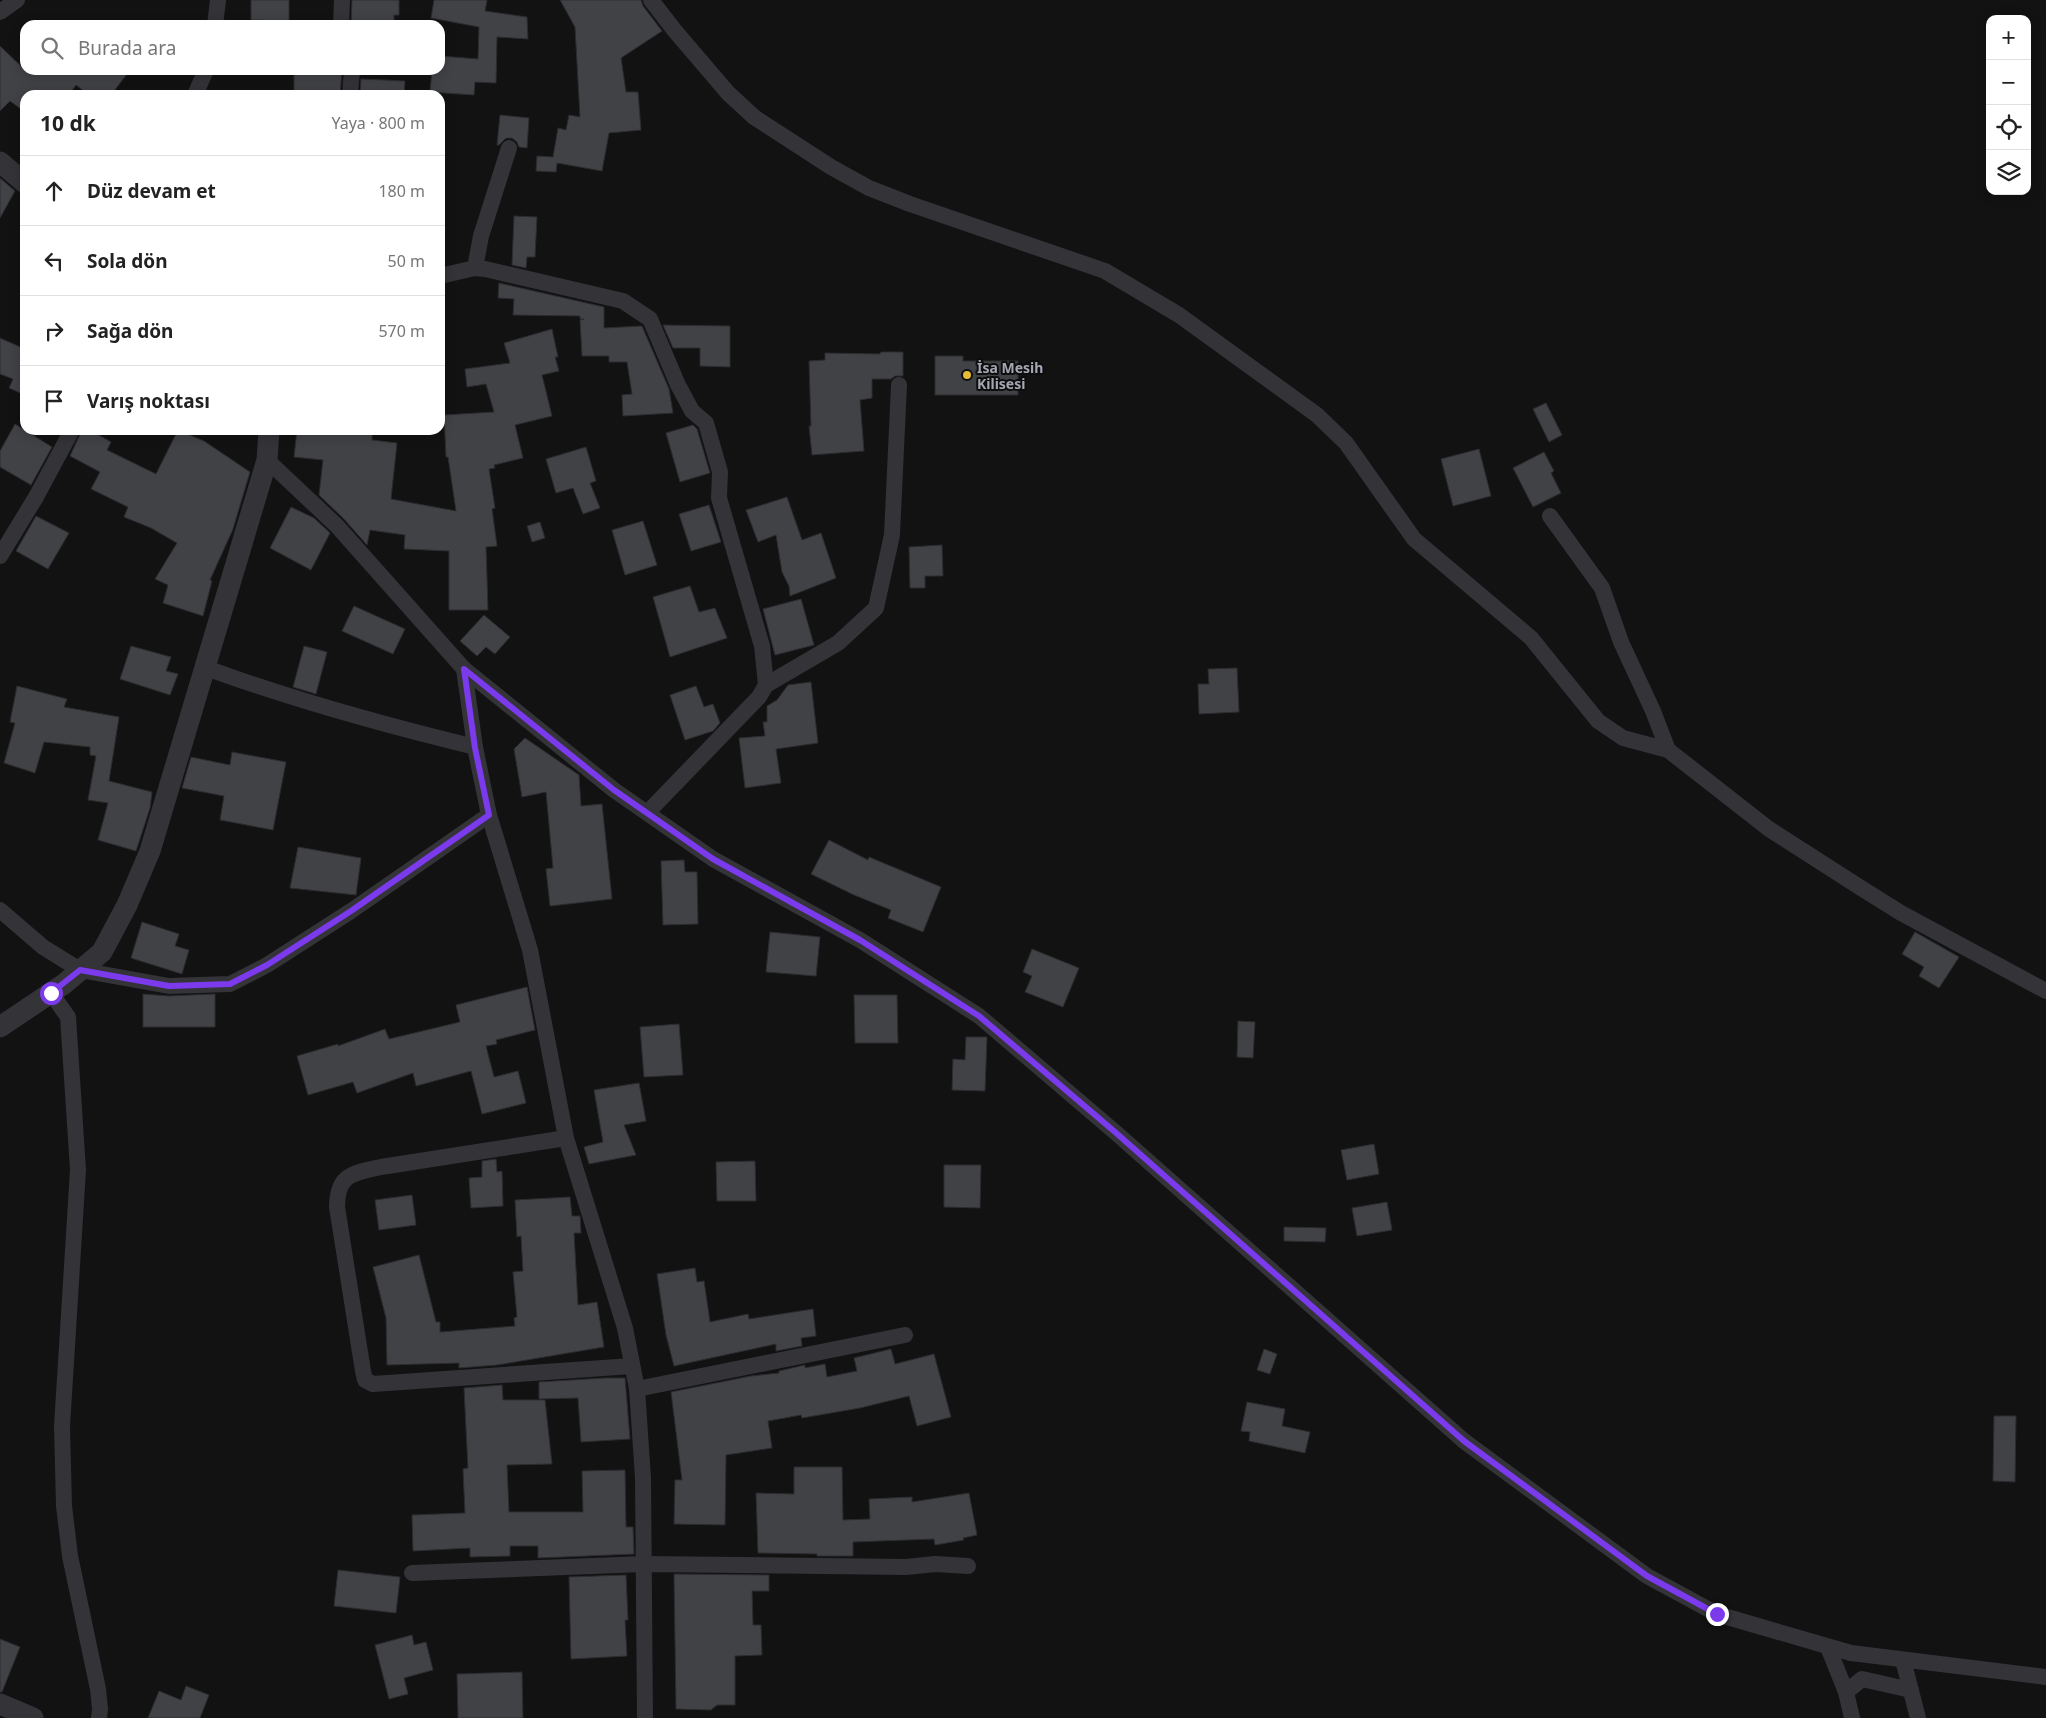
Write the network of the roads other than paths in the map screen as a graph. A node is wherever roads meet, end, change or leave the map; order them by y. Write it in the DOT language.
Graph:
graph roads {
  1 [pos="17,0"];
  2 [pos="218,0"];
  3 [pos="342,0"];
  4 [pos="651,0"];
  5 [pos="0,12"];
  6 [pos="216,20"];
  7 [pos="341,20"];
  8 [pos="204,75"];
  9 [pos="352,75"];
  10 [pos="197,90"];
  11 [pos="350,90"];
  12 [pos="509,148"];
  13 [pos="0,162"];
  14 [pos="20,179"];
  15 [pos="475,268"];
  16 [pos="445,275"];
  17 [pos="899,385"];
  18 [pos="69,435"];
  19 [pos="268,435"];
  20 [pos="267,460"];
  21 [pos="1550,516"];
  22 [pos="0,556"];
  23 [pos="206,668"];
  24 [pos="464,669"];
  25 [pos="766,686"];
  26 [pos="475,748"];
  27 [pos="1668,750"];
  28 [pos="648,812"];
  29 [pos="489,815"];
  30 [pos="0,910"];
  31 [pos="65,982"];
  32 [pos="2046,991"];
  33 [pos="0,1027"];
  34 [pos="566,1138"];
  35 [pos="905,1335"];
  36 [pos="632,1366"];
  37 [pos="637,1389"];
  38 [pos="644,1564"];
  39 [pos="968,1566"];
  40 [pos="412,1573"];
  41 [pos="1828,1647"];
  42 [pos="1903,1660"];
  43 [pos="2046,1677"];
  44 [pos="1911,1690"];
  45 [pos="1846,1692"];
  46 [pos="0,1704"];
  47 [pos="32,1718"];
  48 [pos="99,1718"];
  49 [pos="645,1718"];
  50 [pos="1852,1718"];
  51 [pos="1918,1718"];
  1 -- 5 [label="street"];
  2 -- 6 [label="street"];
  3 -- 7 [label="street"];
  4 -- 27 [label="street"];
  8 -- 10 [label="street"];
  9 -- 11 [label="street"];
  12 -- 15 [label="street"];
  13 -- 14 [label="street"];
  15 -- 16 [label="street"];
  15 -- 25 [label="street"];
  17 -- 25 [label="street"];
  18 -- 22 [label="street"];
  19 -- 20 [label="street"];
  20 -- 23 [label="street"];
  20 -- 24 [label="street"];
  21 -- 27 [label="street"];
  23 -- 26 [label="street"];
  23 -- 31 [label="street"];
  24 -- 26 [label="street"];
  24 -- 28 [label="street"];
  25 -- 28 [label="street"];
  26 -- 29 [label="street"];
  27 -- 32 [label="street"];
  28 -- 41 [label="street"];
  29 -- 31 [label="street"];
  29 -- 34 [label="street"];
  30 -- 31 [label="street"];
  31 -- 33 [label="street"];
  31 -- 48 [label="street"];
  34 -- 36 [label="street"];
  34 -- 36 [label="street"];
  35 -- 37 [label="street"];
  36 -- 37 [label="street"];
  37 -- 38 [label="street"];
  38 -- 39 [label="street"];
  38 -- 40 [label="street"];
  38 -- 49 [label="street"];
  41 -- 42 [label="street"];
  41 -- 45 [label="street"];
  42 -- 43 [label="street"];
  42 -- 44 [label="street"];
  44 -- 45 [label="street"];
  44 -- 51 [label="street"];
  45 -- 50 [label="street"];
  46 -- 47 [label="street"];
}
